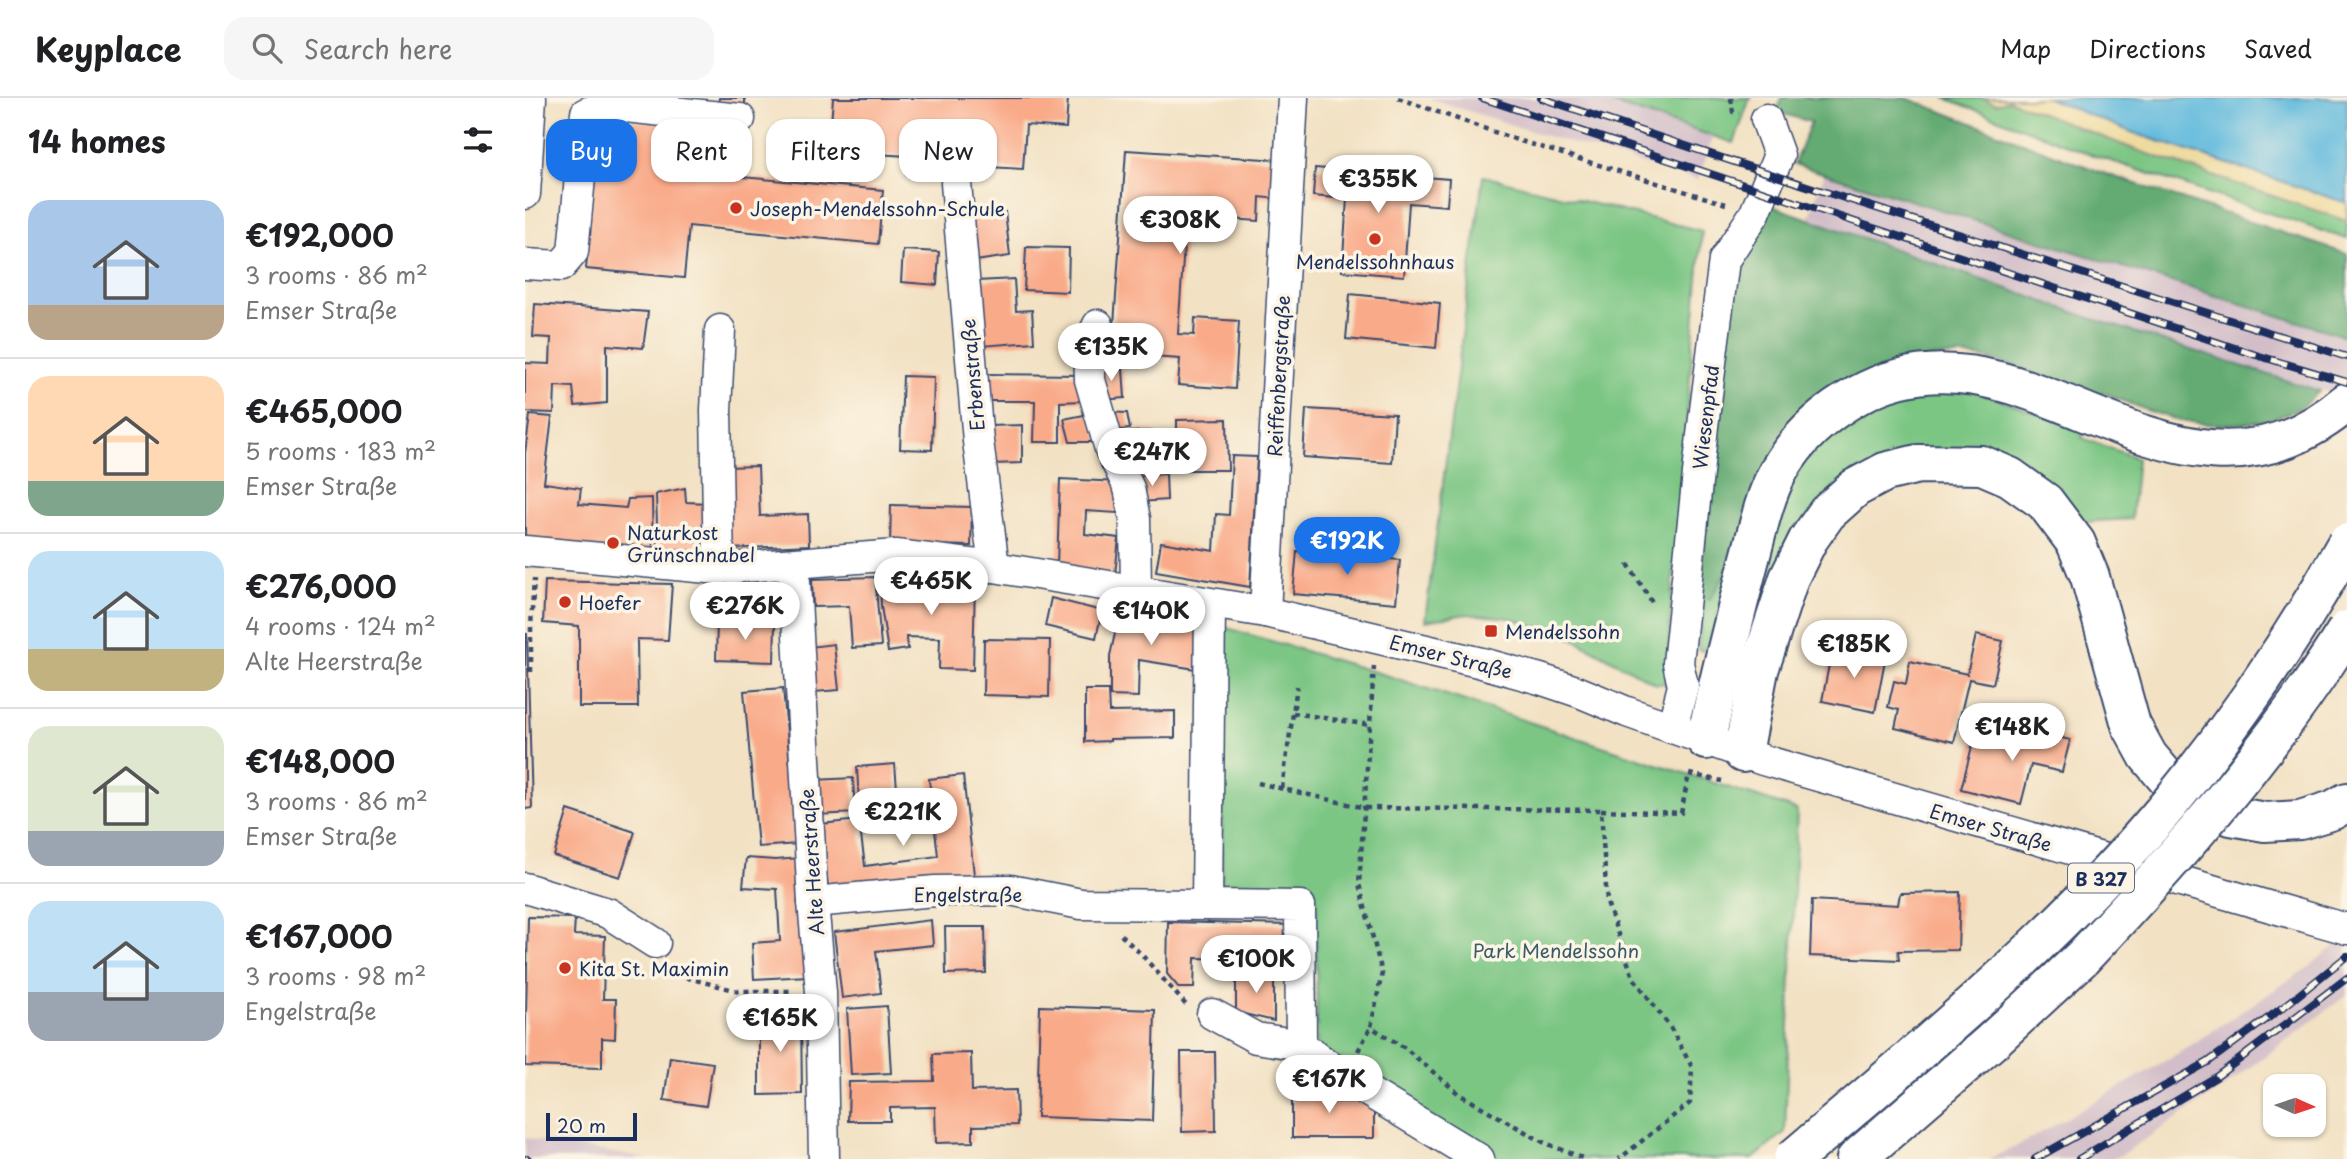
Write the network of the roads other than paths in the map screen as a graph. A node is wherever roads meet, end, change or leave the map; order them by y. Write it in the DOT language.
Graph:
graph roads {
  1 [pos="531,98"];
  2 [pos="1293,98"];
  3 [pos="740,119"];
  4 [pos="1766,119"];
  5 [pos="956,183"];
  6 [pos="525,194"];
  7 [pos="525,264"];
  8 [pos="1098,325"];
  9 [pos="720,330"];
  10 [pos="2347,402"];
  11 [pos="2347,543"];
  12 [pos="530,561"];
  13 [pos="794,564"];
  14 [pos="994,567"];
  15 [pos="719,569"];
  16 [pos="1136,591"];
  17 [pos="1210,605"];
  18 [pos="1265,612"];
  19 [pos="2347,630"];
  20 [pos="1689,734"];
  21 [pos="1737,768"];
  22 [pos="2347,802"];
  23 [pos="525,888"];
  24 [pos="813,902"];
  25 [pos="1207,905"];
  26 [pos="2347,929"];
  27 [pos="655,943"];
  28 [pos="1212,1014"];
  29 [pos="1301,1045"];
  30 [pos="824,1159"];
  31 [pos="1479,1159"];
  32 [pos="1793,1159"];
  33 [pos="1856,1159"];
  1 -- 6 [label="street"];
  2 -- 18 [label="street, Reiffenbergstraße"];
  3 -- 7 [label="street"];
  4 -- 20 [label="street, Wiesenpfad"];
  5 -- 14 [label="street, Erbenstraße"];
  8 -- 16 [label="street"];
  9 -- 15 [label="street"];
  10 -- 20 [label="highway"];
  11 -- 32 [label="highway, B 327, bridge"];
  12 -- 15 [label="street, Emser Straße"];
  13 -- 14 [label="street, Emser Straße"];
  13 -- 15 [label="street, Emser Straße"];
  13 -- 24 [label="street, Alte Heerstraße"];
  14 -- 16 [label="street, Emser Straße"];
  16 -- 17 [label="street, Emser Straße"];
  17 -- 18 [label="street, Emser Straße"];
  17 -- 25 [label="street"];
  18 -- 20 [label="street, Emser Straße"];
  19 -- 33 [label="highway, B 327, bridge"];
  20 -- 21 [label="street, Emser Straße"];
  21 -- 22 [label="highway"];
  21 -- 26 [label="street, Emser Straße"];
  23 -- 27 [label="street"];
  24 -- 25 [label="street, Engelstraße"];
  24 -- 30 [label="street, Alte Heerstraße"];
  25 -- 29 [label="street, Engelstraße"];
  28 -- 29 [label="street"];
  29 -- 31 [label="street"];
}
